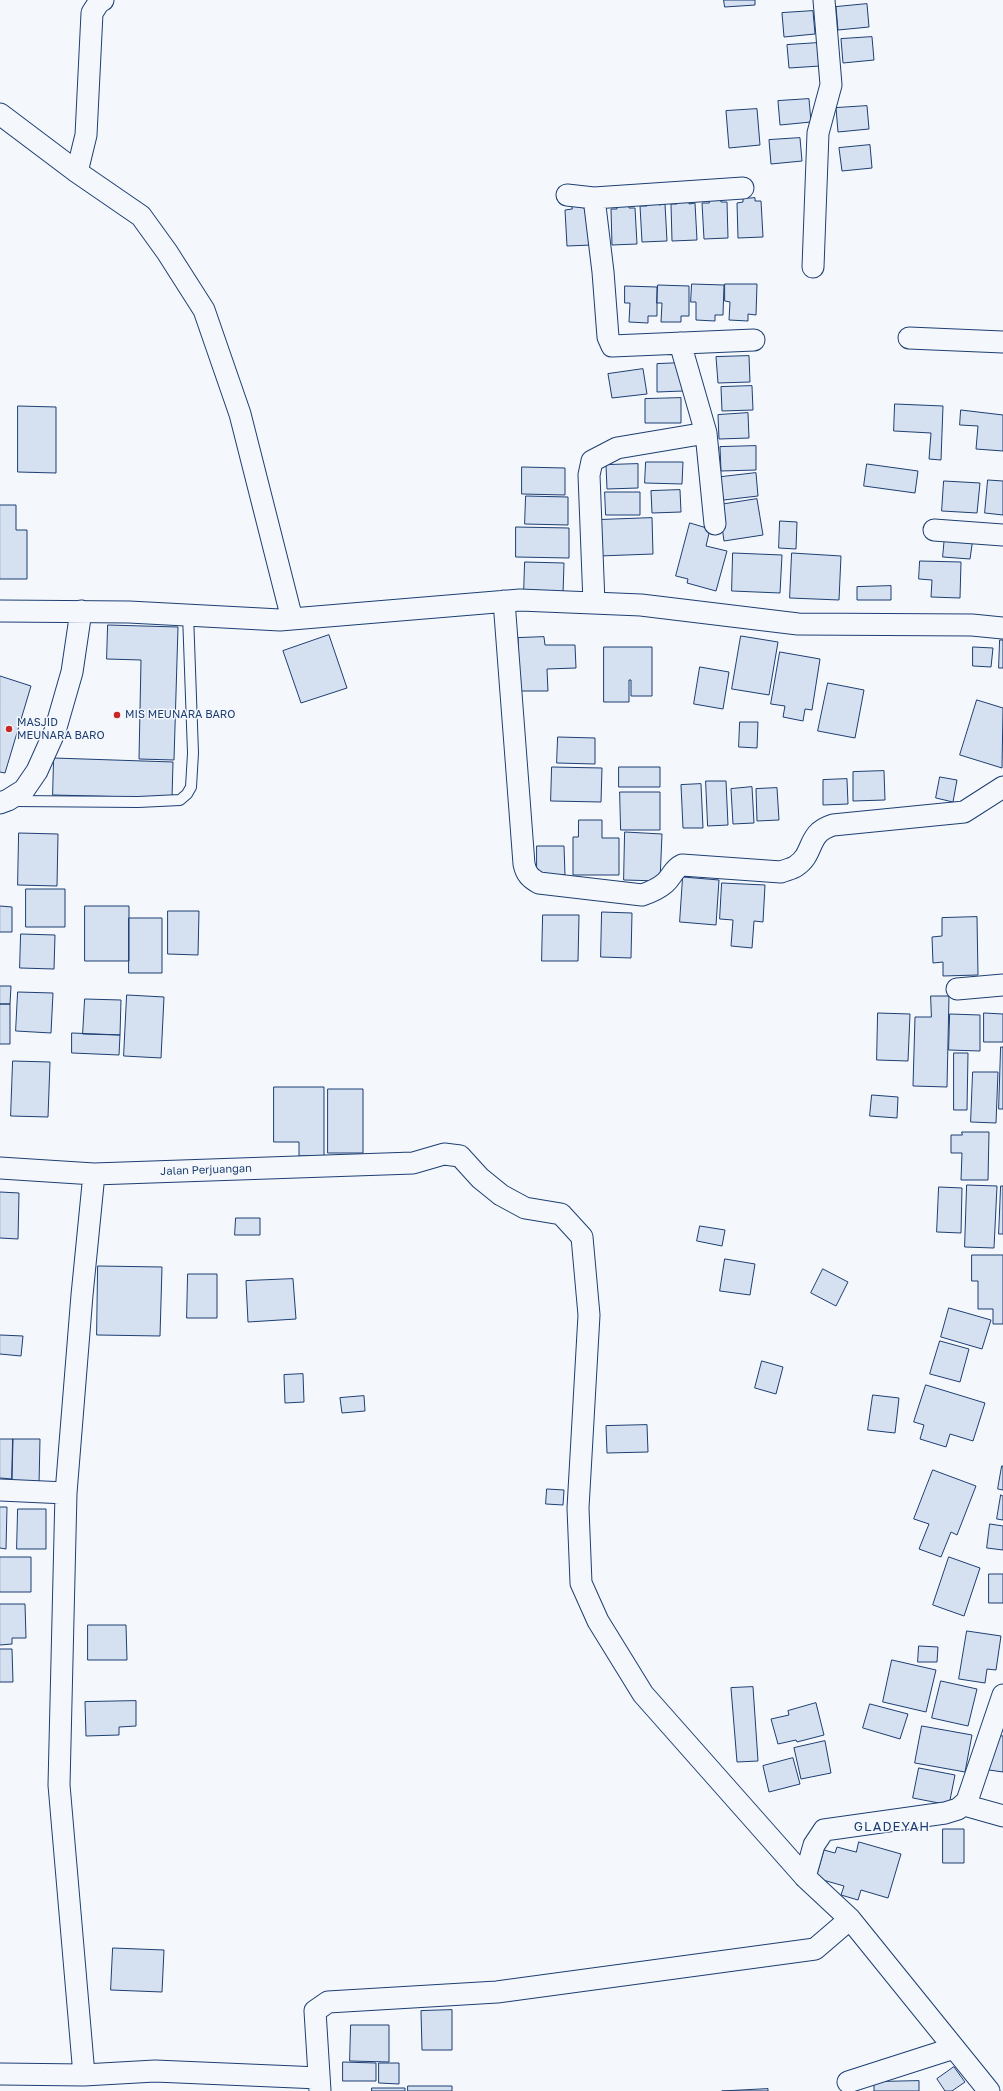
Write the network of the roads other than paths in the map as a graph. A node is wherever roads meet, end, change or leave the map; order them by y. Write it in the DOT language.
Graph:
graph roads {
  1 [pos="103,0"];
  2 [pos="824,0"];
  3 [pos="0,114"];
  4 [pos="77,172"];
  5 [pos="743,188"];
  6 [pos="567,195"];
  7 [pos="594,198"];
  8 [pos="813,267"];
  9 [pos="909,338"];
  10 [pos="754,340"];
  11 [pos="1003,342"];
  12 [pos="680,343"];
  13 [pos="706,433"];
  14 [pos="715,524"];
  15 [pos="934,530"];
  16 [pos="1003,535"];
  17 [pos="504,601"];
  18 [pos="594,603"];
  19 [pos="0,611"];
  20 [pos="81,611"];
  21 [pos="188,614"];
  22 [pos="286,620"];
  23 [pos="1003,628"];
  24 [pos="1003,787"];
  25 [pos="4,802"];
  26 [pos="1003,985"];
  27 [pos="957,989"];
  28 [pos="0,1168"];
  29 [pos="94,1174"];
  30 [pos="0,1490"];
  31 [pos="66,1494"];
  32 [pos="1003,1695"];
  33 [pos="964,1805"];
  34 [pos="1003,1816"];
  35 [pos="805,1877"];
  36 [pos="847,1921"];
  37 [pos="954,2048"];
  38 [pos="0,2074"];
  39 [pos="84,2075"];
  40 [pos="848,2082"];
  41 [pos="320,2084"];
  42 [pos="989,2091"];
  1 -- 4 [label="street"];
  2 -- 8 [label="street"];
  3 -- 4 [label="street"];
  4 -- 22 [label="street"];
  5 -- 7 [label="street"];
  6 -- 7 [label="street"];
  7 -- 12 [label="street"];
  9 -- 11 [label="street"];
  10 -- 12 [label="street"];
  12 -- 13 [label="street"];
  13 -- 14 [label="street"];
  13 -- 18 [label="street"];
  15 -- 16 [label="street"];
  17 -- 18 [label="street"];
  17 -- 22 [label="street"];
  17 -- 24 [label="street"];
  18 -- 23 [label="street"];
  19 -- 20 [label="street"];
  20 -- 21 [label="street"];
  20 -- 25 [label="street"];
  21 -- 22 [label="street"];
  21 -- 25 [label="lane"];
  26 -- 27 [label="street"];
  28 -- 29 [label="street, Jalan Perjuangan"];
  29 -- 31 [label="street"];
  29 -- 35 [label="street, Jalan Perjuangan"];
  30 -- 31 [label="street"];
  31 -- 39 [label="street"];
  32 -- 33 [label="street"];
  33 -- 34 [label="street"];
  33 -- 35 [label="street"];
  35 -- 36 [label="street"];
  36 -- 37 [label="street"];
  36 -- 41 [label="street"];
  37 -- 40 [label="street"];
  37 -- 42 [label="street"];
  38 -- 39 [label="street"];
  39 -- 41 [label="street"];
}
